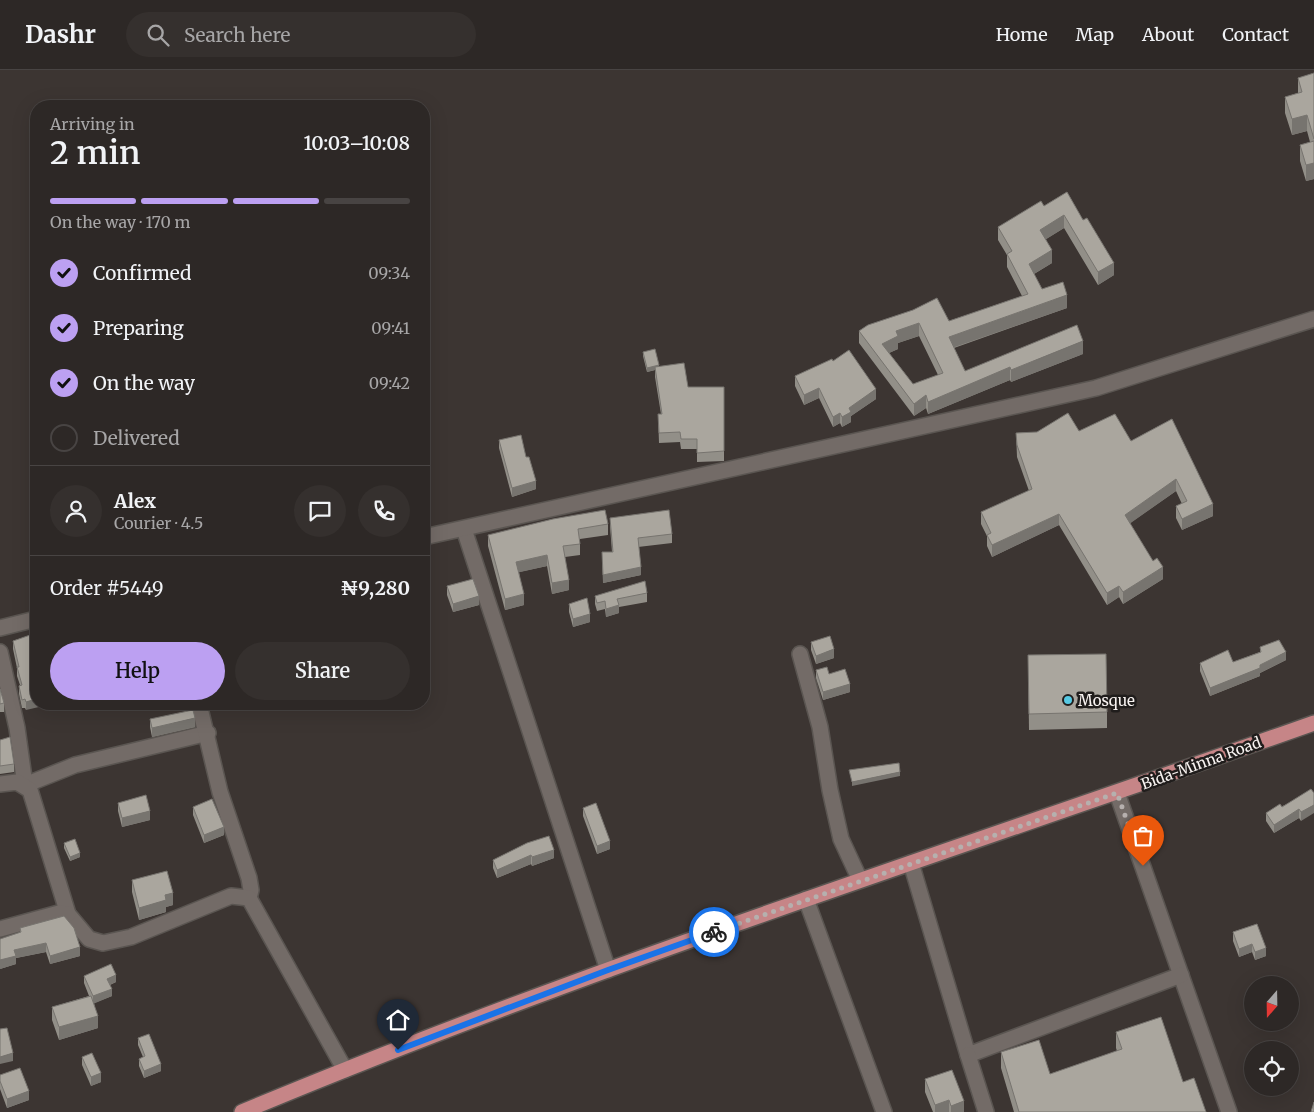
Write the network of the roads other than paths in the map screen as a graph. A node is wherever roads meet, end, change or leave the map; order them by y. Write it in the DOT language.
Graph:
graph roads {
  1 [pos="1314,319"];
  2 [pos="464,529"];
  3 [pos="430,536"];
  4 [pos="30,620"];
  5 [pos="0,628"];
  6 [pos="0,652"];
  7 [pos="800,654"];
  8 [pos="201,710"];
  9 [pos="1314,723"];
  10 [pos="208,733"];
  11 [pos="0,784"];
  12 [pos="25,785"];
  13 [pos="1117,793"];
  14 [pos="911,863"];
  15 [pos="860,880"];
  16 [pos="249,898"];
  17 [pos="806,899"];
  18 [pos="68,914"];
  19 [pos="0,929"];
  20 [pos="608,970"];
  21 [pos="1181,975"];
  22 [pos="968,1055"];
  23 [pos="345,1070"];
  24 [pos="242,1112"];
  25 [pos="884,1112"];
  26 [pos="986,1112"];
  27 [pos="1229,1112"];
  1 -- 2 [label="street"];
  2 -- 3 [label="street"];
  2 -- 20 [label="street"];
  4 -- 5 [label="street"];
  6 -- 12 [label="street"];
  7 -- 15 [label="street"];
  8 -- 10 [label="street"];
  9 -- 13 [label="main road, Bida-Minna Road"];
  10 -- 12 [label="street"];
  10 -- 16 [label="street"];
  11 -- 12 [label="street"];
  12 -- 18 [label="street"];
  13 -- 14 [label="main road, Bida-Minna Road"];
  13 -- 21 [label="street"];
  14 -- 15 [label="main road, Bida-Minna Road"];
  14 -- 22 [label="street"];
  15 -- 17 [label="main road, Bida-Minna Road"];
  16 -- 18 [label="street"];
  16 -- 23 [label="street"];
  17 -- 20 [label="main road, Bida-Minna Road"];
  17 -- 25 [label="street"];
  18 -- 19 [label="street"];
  20 -- 23 [label="main road, Bida-Minna Road"];
  21 -- 22 [label="street"];
  21 -- 27 [label="street"];
  22 -- 26 [label="street"];
  23 -- 24 [label="main road, Bida-Minna Road"];
}
